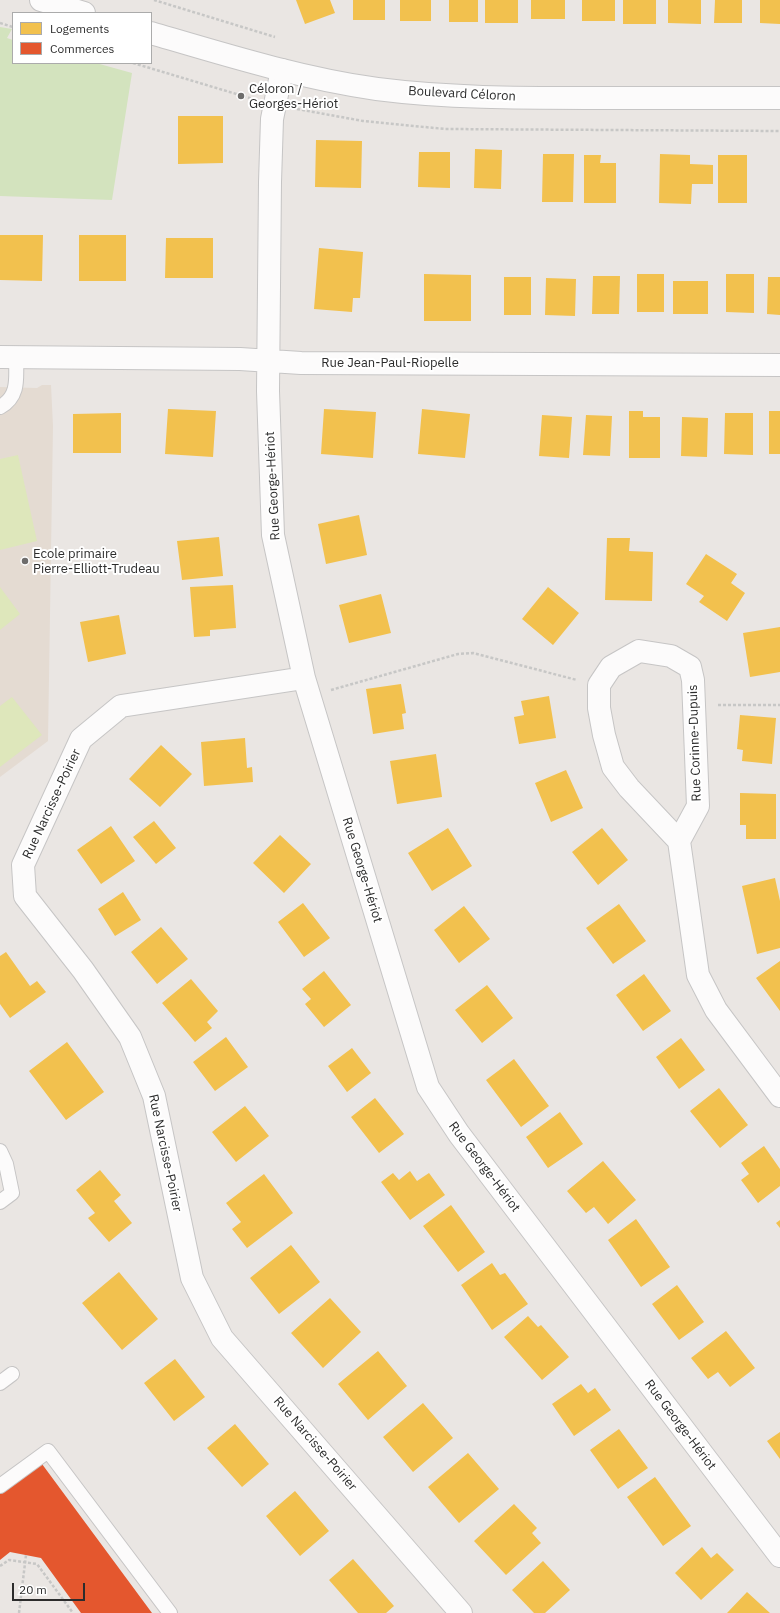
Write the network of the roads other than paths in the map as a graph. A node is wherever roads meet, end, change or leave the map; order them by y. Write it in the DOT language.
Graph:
graph roads {
  1 [pos="41,0"];
  2 [pos="81,12"];
  3 [pos="152,33"];
  4 [pos="282,70"];
  5 [pos="780,98"];
  6 [pos="8,357"];
  7 [pos="268,360"];
  8 [pos="780,365"];
  9 [pos="0,407"];
  10 [pos="304,678"];
  11 [pos="679,841"];
  12 [pos="780,1096"];
  13 [pos="0,1151"];
  14 [pos="0,1202"];
  15 [pos="12,1374"];
  16 [pos="0,1383"];
  17 [pos="0,1486"];
  18 [pos="780,1555"];
  19 [pos="170,1613"];
  20 [pos="461,1613"];
  1 -- 2 [label="street"];
  3 -- 4 [label="street, Boulevard Céloron"];
  4 -- 5 [label="street, Boulevard Céloron"];
  4 -- 7 [label="street, Rue George-Hériot"];
  6 -- 7 [label="street, Rue Jean-Paul-Riopelle"];
  6 -- 9 [label="lane"];
  7 -- 8 [label="street, Rue Jean-Paul-Riopelle"];
  7 -- 10 [label="street, Rue George-Hériot"];
  10 -- 18 [label="street, Rue George-Hériot"];
  10 -- 20 [label="street, Rue Narcisse-Poirier"];
  11 -- 11 [label="street, Rue Corinne-Dupuis"];
  11 -- 12 [label="street"];
  13 -- 14 [label="lane"];
  15 -- 16 [label="lane"];
  17 -- 19 [label="lane"];
}
